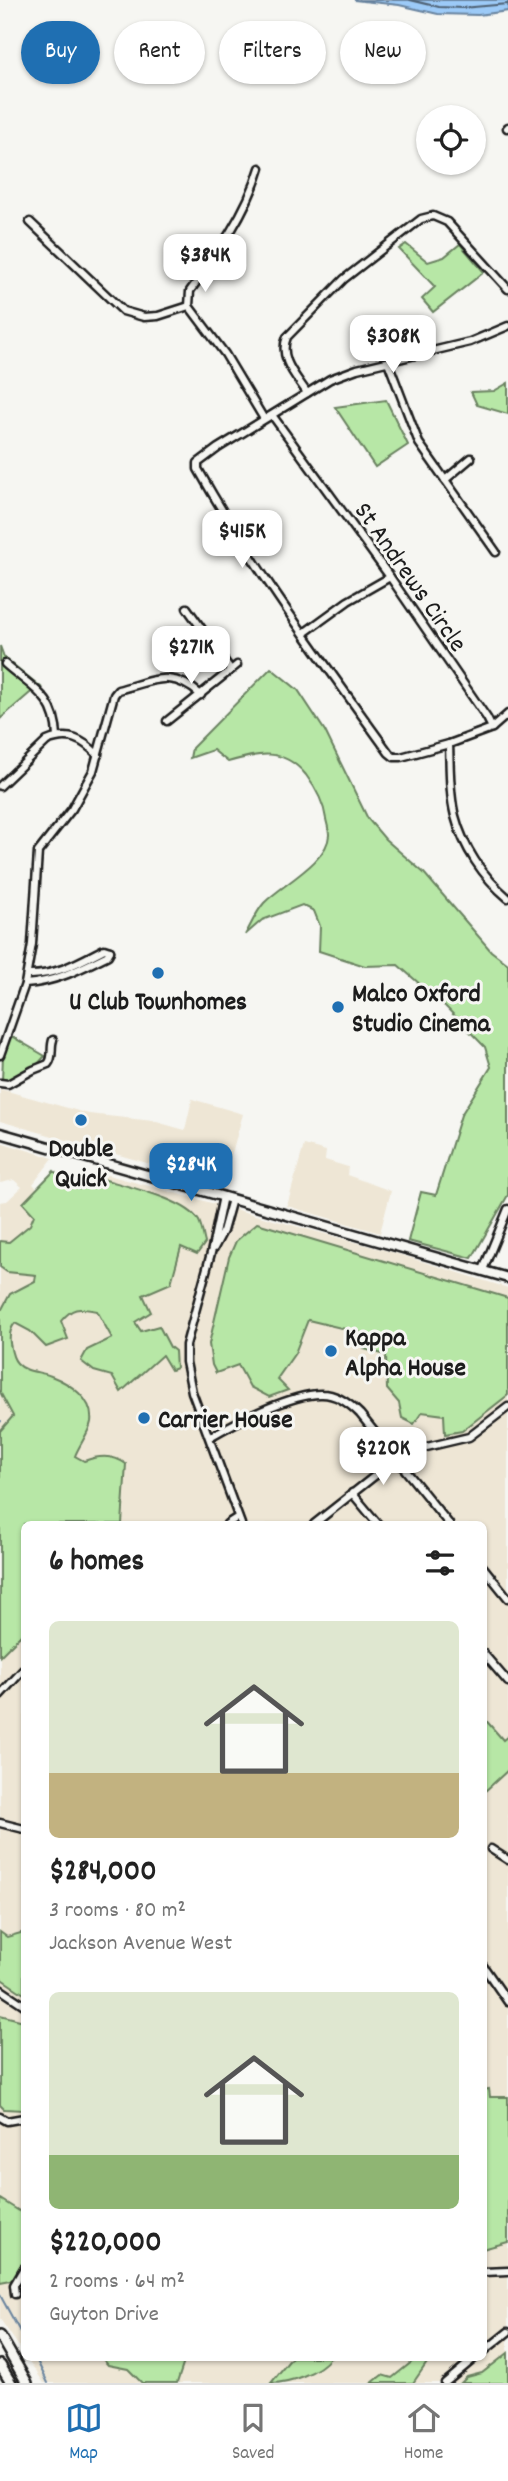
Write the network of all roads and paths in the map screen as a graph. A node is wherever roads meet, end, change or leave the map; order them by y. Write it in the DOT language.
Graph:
graph roads {
  1 [pos="260,168"];
  2 [pos="30,222"];
  3 [pos="508,289"];
  4 [pos="188,306"];
  5 [pos="508,326"];
  6 [pos="388,362"];
  7 [pos="307,393"];
  8 [pos="272,415"];
  9 [pos="264,419"];
  10 [pos="471,458"];
  11 [pos="445,480"];
  12 [pos="496,552"];
  13 [pos="390,577"];
  14 [pos="187,608"];
  15 [pos="303,633"];
  16 [pos="5,664"];
  17 [pos="201,695"];
  18 [pos="508,714"];
  19 [pos="167,721"];
  20 [pos="492,728"];
  21 [pos="57,737"];
  22 [pos="449,744"];
  23 [pos="98,755"];
  24 [pos="0,786"];
  25 [pos="508,898"];
  26 [pos="27,975"];
  27 [pos="25,984"];
  28 [pos="53,1040"];
  29 [pos="0,1055"];
  30 [pos="0,1083"];
  31 [pos="0,1133"];
  32 [pos="227,1198"];
  33 [pos="508,1209"];
  34 [pos="483,1270"];
  35 [pos="508,1278"];
  36 [pos="508,1406"];
  37 [pos="210,1437"];
  38 [pos="396,1459"];
  39 [pos="352,1493"];
  40 [pos="238,1517"];
  41 [pos="232,1521"];
  42 [pos="240,1521"];
  43 [pos="318,1521"];
  44 [pos="375,1521"];
  45 [pos="447,1521"];
  46 [pos="487,1572"];
  47 [pos="508,1598"];
  48 [pos="487,1658"];
  49 [pos="21,1672"];
  50 [pos="508,1682"];
  51 [pos="0,1695"];
  52 [pos="0,1823"];
  53 [pos="21,1828"];
  54 [pos="491,1849"];
  55 [pos="508,1860"];
  56 [pos="487,1972"];
  57 [pos="0,1989"];
  58 [pos="508,2002"];
  59 [pos="21,2003"];
  60 [pos="0,2117"];
  61 [pos="21,2119"];
  62 [pos="508,2271"];
  63 [pos="487,2272"];
  64 [pos="21,2273"];
  65 [pos="15,2294"];
  66 [pos="508,2332"];
  67 [pos="0,2336"];
  68 [pos="487,2349"];
  69 [pos="471,2361"];
  70 [pos="0,2365"];
  71 [pos="11,2383"];
  72 [pos="27,2383"];
  73 [pos="445,2383"];
  1 -- 4 [label="street"];
  2 -- 4 [label="street"];
  3 -- 7 [label="street"];
  4 -- 9 [label="street"];
  5 -- 6 [label="street"];
  6 -- 7 [label="street"];
  6 -- 11 [label="street"];
  7 -- 8 [label="street"];
  8 -- 9 [label="street"];
  8 -- 13 [label="street, St Andrews Circle"];
  9 -- 15 [label="street"];
  10 -- 11 [label="street"];
  11 -- 12 [label="street"];
  13 -- 15 [label="street"];
  13 -- 20 [label="street, St Andrews Circle"];
  14 -- 17 [label="street"];
  15 -- 22 [label="street"];
  16 -- 21 [label="street"];
  17 -- 19 [label="street"];
  17 -- 23 [label="street"];
  18 -- 20 [label="street"];
  20 -- 22 [label="street"];
  21 -- 23 [label="street"];
  21 -- 24 [label="street"];
  22 -- 25 [label="street"];
  23 -- 26 [label="street"];
  26 -- 27 [label="street"];
  26 -- 27 [label="street"];
  27 -- 29 [label="street"];
  28 -- 30 [label="street"];
  31 -- 32 [label="main road"];
  32 -- 34 [label="main road"];
  32 -- 37 [label="street"];
  33 -- 34 [label="street"];
  34 -- 35 [label="main road"];
  36 -- 38 [label="street"];
  37 -- 38 [label="street"];
  37 -- 40 [label="street"];
  38 -- 39 [label="street"];
  38 -- 45 [label="street"];
  39 -- 43 [label="street"];
  39 -- 44 [label="street"];
  40 -- 41 [label="street"];
  40 -- 42 [label="street"];
  46 -- 47 [label="street"];
  48 -- 50 [label="street"];
  49 -- 51 [label="street"];
  52 -- 53 [label="street"];
  54 -- 55 [label="street"];
  56 -- 58 [label="street"];
  57 -- 59 [label="street"];
  60 -- 61 [label="street"];
  62 -- 63 [label="street"];
  64 -- 65 [label="street"];
  66 -- 68 [label="street"];
  67 -- 72 [label="highway"];
  69 -- 73 [label="street"];
  70 -- 71 [label="highway"];
}
